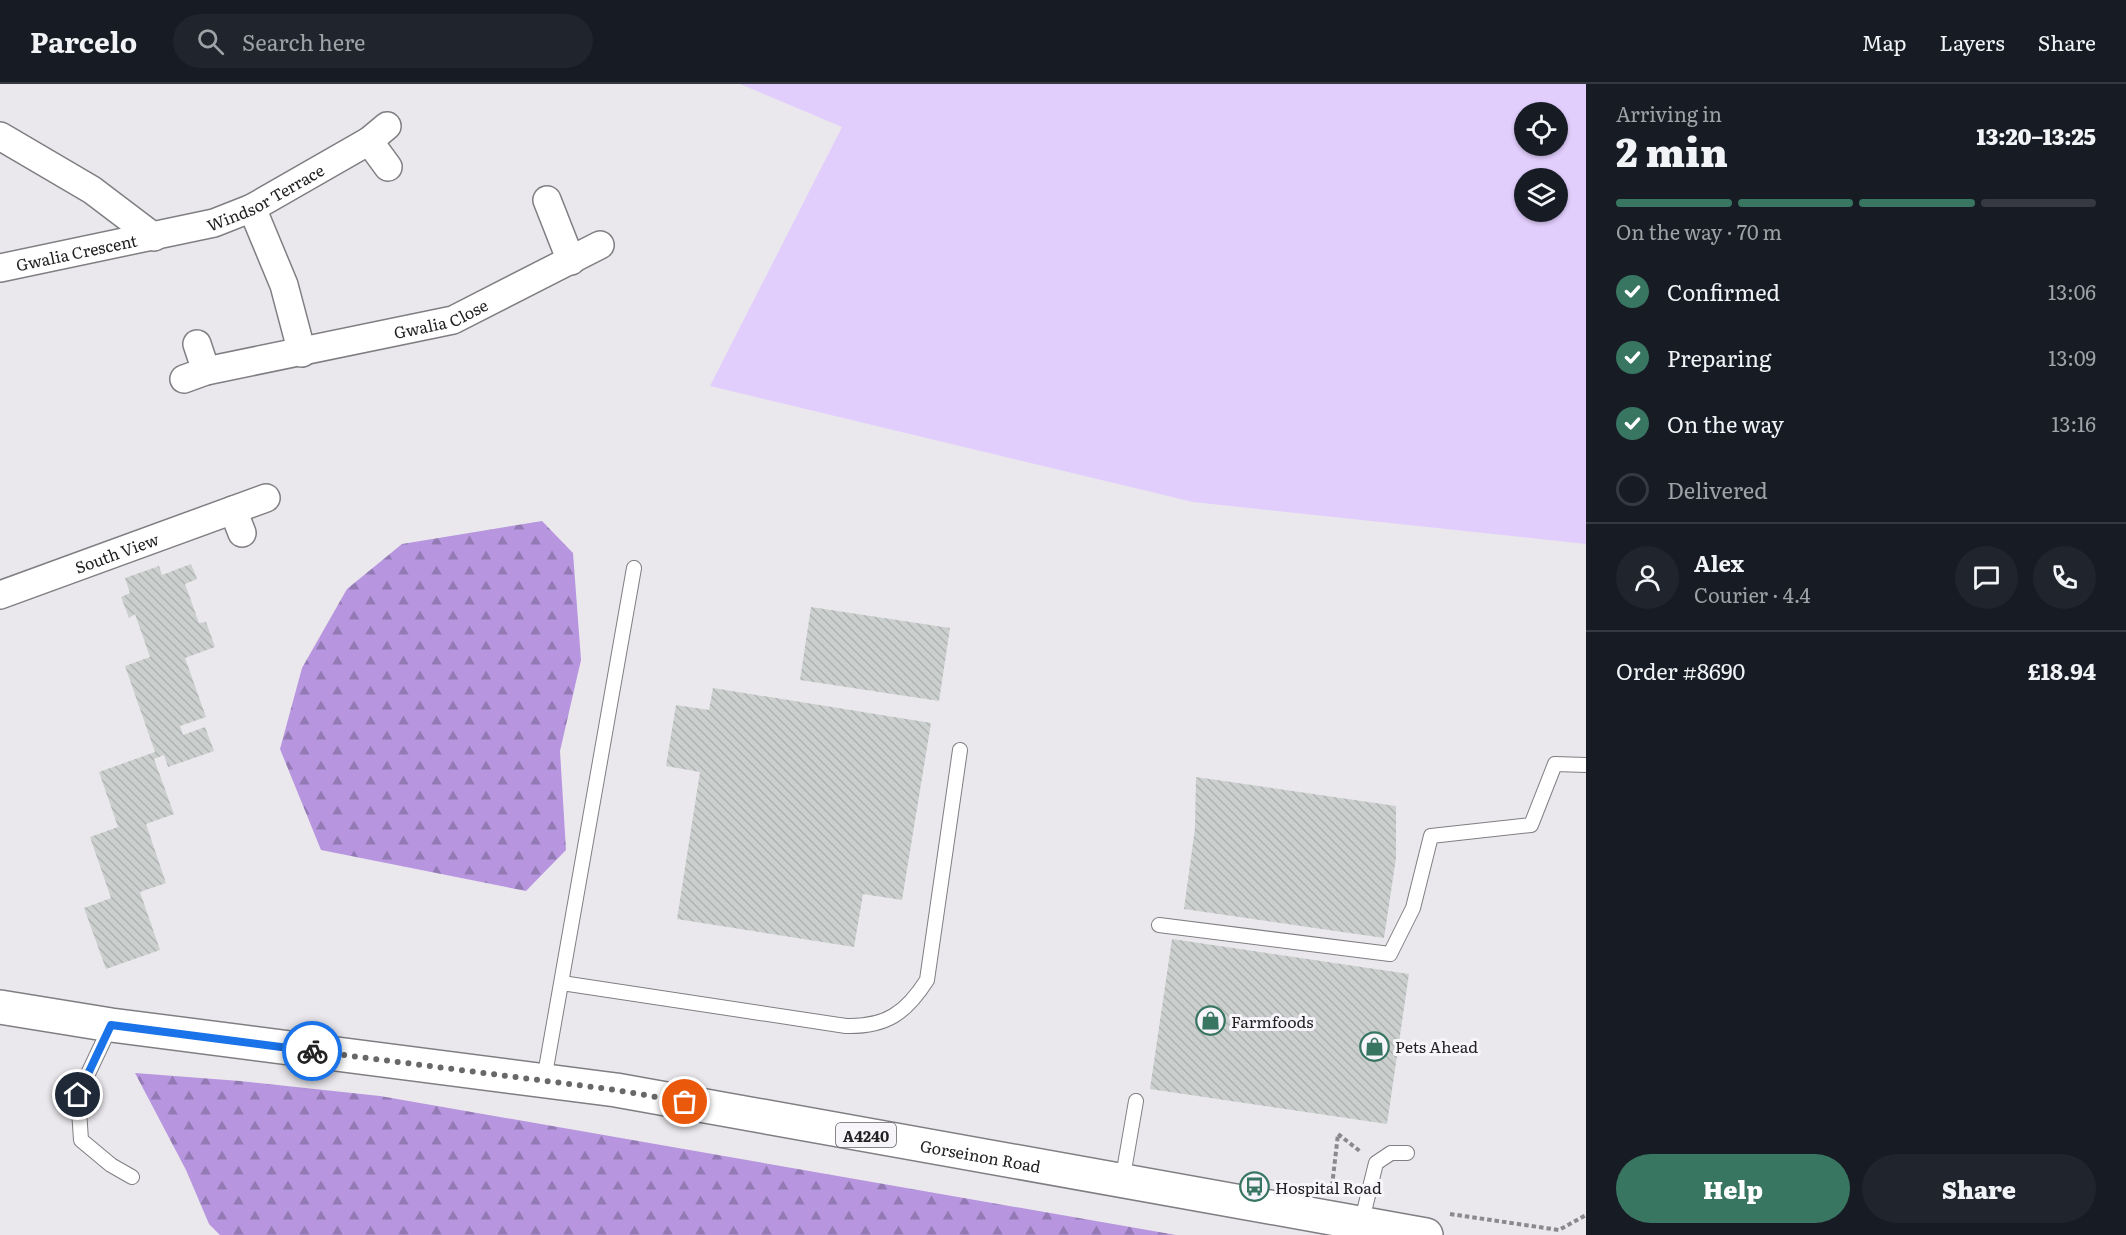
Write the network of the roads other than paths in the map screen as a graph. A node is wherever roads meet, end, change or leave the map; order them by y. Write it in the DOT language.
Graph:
graph roads {
  1 [pos="0,136"];
  2 [pos="388,167"];
  3 [pos="547,200"];
  4 [pos="252,208"];
  5 [pos="154,237"];
  6 [pos="600,245"];
  7 [pos="571,261"];
  8 [pos="0,268"];
  9 [pos="197,344"];
  10 [pos="302,353"];
  11 [pos="266,498"];
  12 [pos="634,568"];
  13 [pos="0,595"];
  14 [pos="960,750"];
  15 [pos="1586,765"];
  16 [pos="1159,925"];
  17 [pos="562,983"];
  18 [pos="0,1007"];
  19 [pos="111,1025"];
  20 [pos="544,1080"];
  21 [pos="1136,1101"];
  22 [pos="1407,1153"];
  23 [pos="132,1177"];
  24 [pos="1122,1182"];
  25 [pos="1361,1224"];
  26 [pos="1426,1235"];
  1 -- 5 [label="street"];
  2 -- 4 [label="street, Windsor Terrace"];
  3 -- 7 [label="street"];
  4 -- 5 [label="street, Windsor Terrace"];
  4 -- 10 [label="street"];
  5 -- 8 [label="street, Gwalia Crescent"];
  6 -- 7 [label="street, Gwalia Close"];
  7 -- 10 [label="street, Gwalia Close"];
  9 -- 10 [label="street, Gwalia Close"];
  11 -- 13 [label="street, South View"];
  12 -- 17 [label="lane"];
  14 -- 17 [label="lane"];
  15 -- 16 [label="lane"];
  17 -- 20 [label="lane"];
  18 -- 19 [label="main road, Gorseinon Road / A4240"];
  19 -- 20 [label="main road, Gorseinon Road / A4240"];
  19 -- 23 [label="lane"];
  20 -- 24 [label="main road, Gorseinon Road / A4240"];
  21 -- 24 [label="lane"];
  22 -- 25 [label="lane"];
  24 -- 25 [label="main road, Gorseinon Road / A4240"];
  25 -- 26 [label="main road, Gorseinon Road / A4240"];
}
